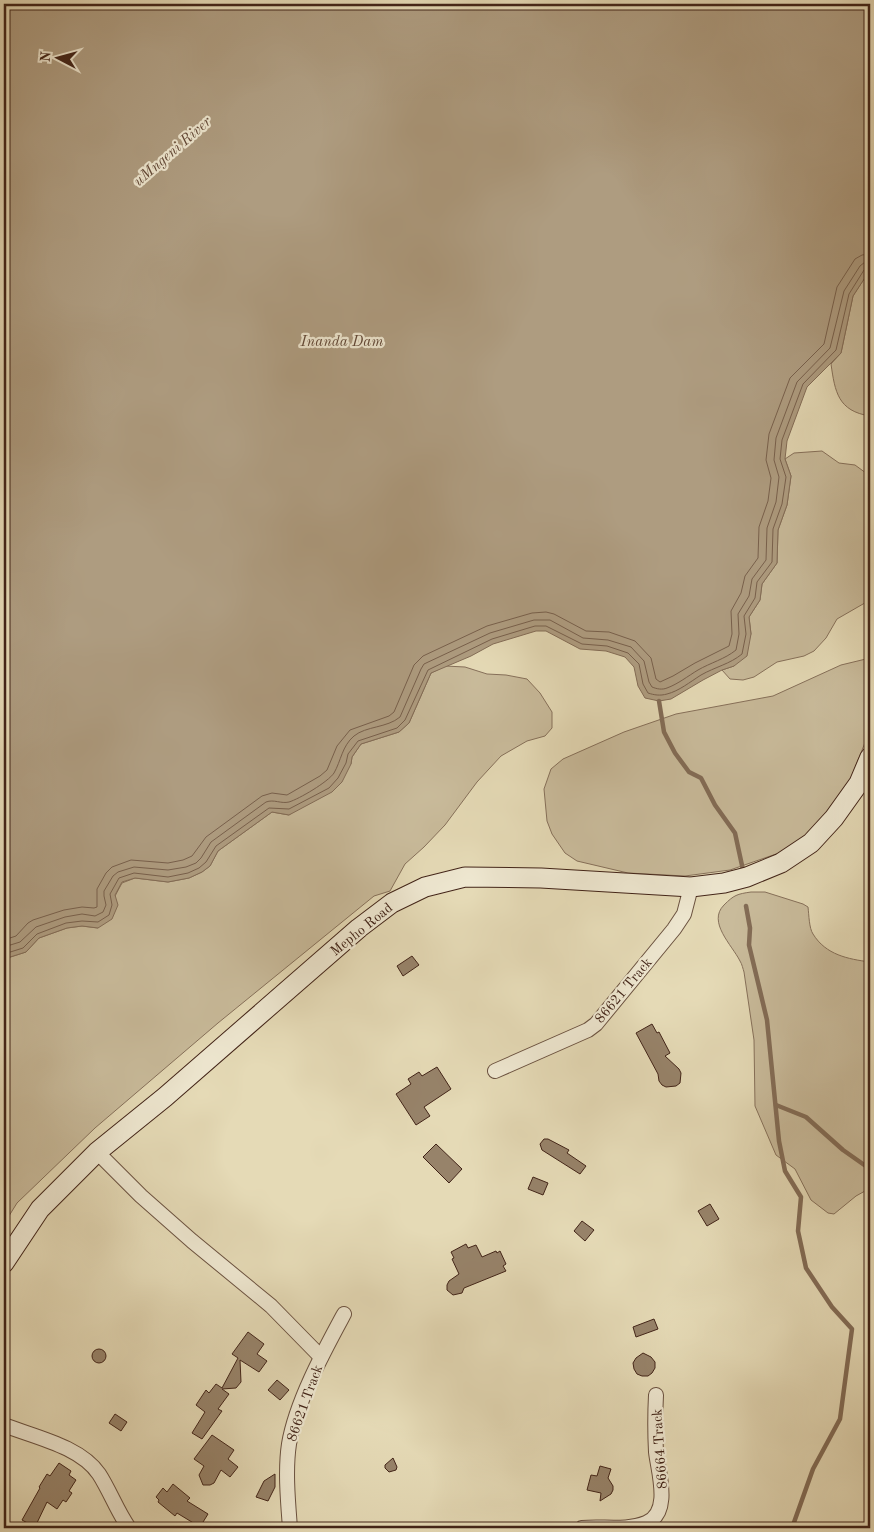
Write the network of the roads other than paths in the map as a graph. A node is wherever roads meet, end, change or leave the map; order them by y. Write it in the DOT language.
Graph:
graph roads {
  1 [pos="870,757"];
  2 [pos="691,887"];
  3 [pos="495,1071"];
  4 [pos="97,1152"];
  5 [pos="4,1262"];
  6 [pos="344,1314"];
  7 [pos="321,1357"];
  8 [pos="656,1395"];
  9 [pos="4,1425"];
  10 [pos="129,1528"];
  11 [pos="290,1528"];
  12 [pos="582,1528"];
  1 -- 2 [label="street, Mepho Road"];
  2 -- 3 [label="street, 86621 Track"];
  2 -- 4 [label="street, Mepho Road"];
  4 -- 5 [label="street, Mepho Road"];
  4 -- 7 [label="street"];
  6 -- 7 [label="street, 86621 Track"];
  7 -- 11 [label="street, 86621 Track"];
  8 -- 12 [label="street, 86664 Track"];
  9 -- 10 [label="street"];
}
